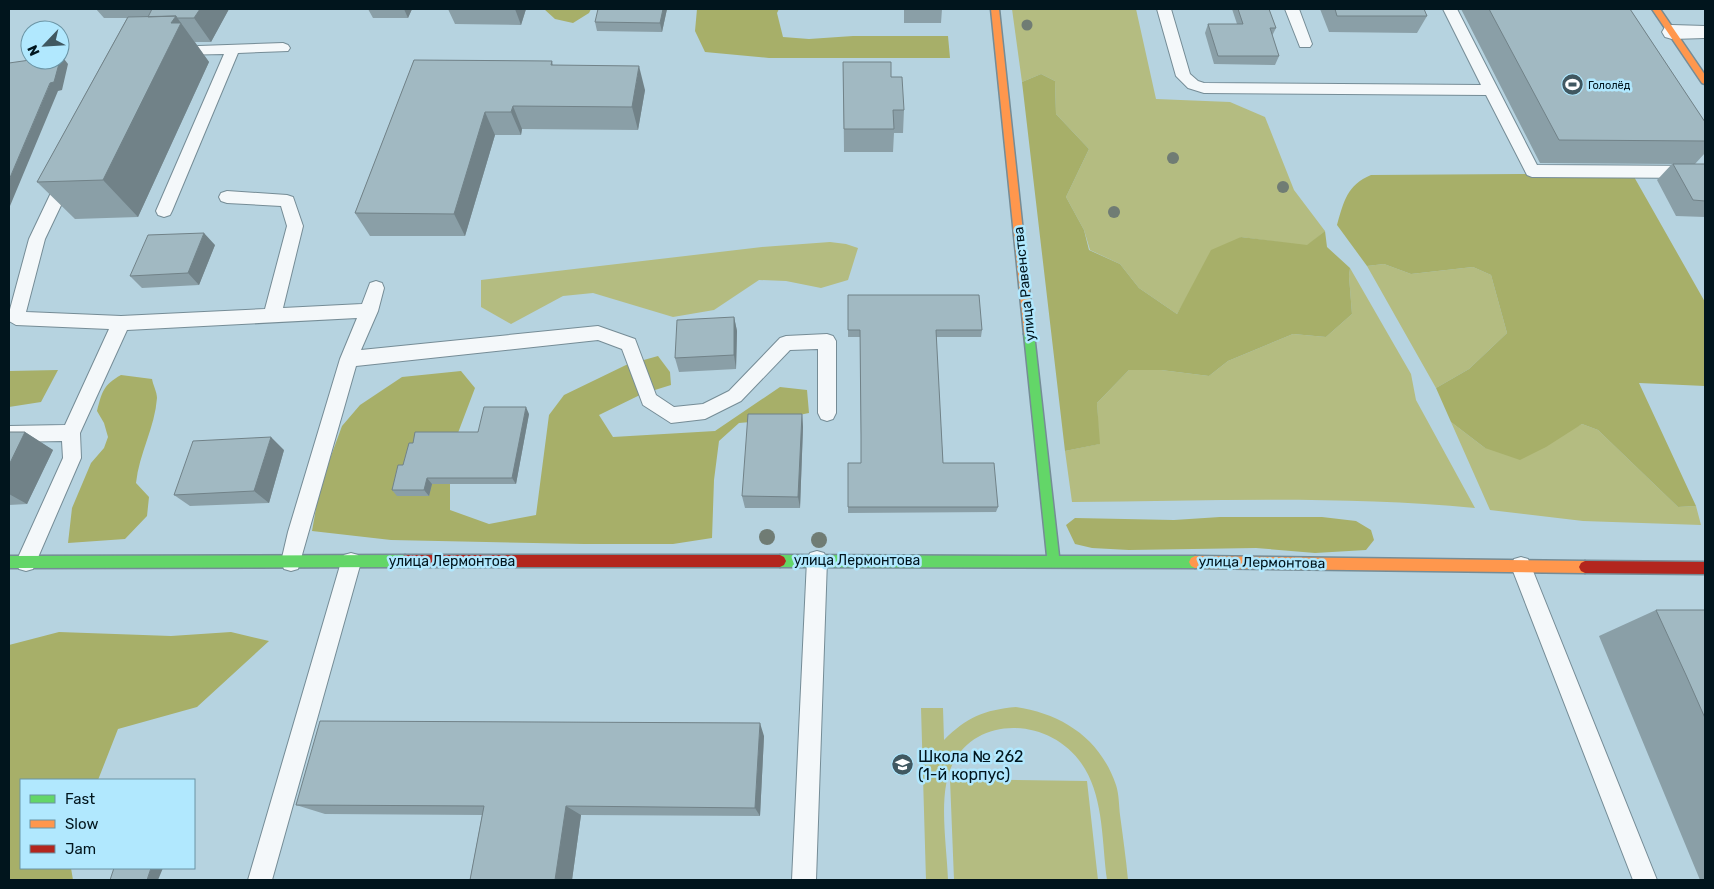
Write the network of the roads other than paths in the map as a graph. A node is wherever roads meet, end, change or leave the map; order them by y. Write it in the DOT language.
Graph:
graph roads {
  1 [pos="995,9"];
  2 [pos="1164,9"];
  3 [pos="1292,9"];
  4 [pos="1450,9"];
  5 [pos="1656,9"];
  6 [pos="1672,32"];
  7 [pos="1705,32"];
  8 [pos="1305,44"];
  9 [pos="283,48"];
  10 [pos="233,49"];
  11 [pos="159,50"];
  12 [pos="1705,81"];
  13 [pos="1492,90"];
  14 [pos="70,167"];
  15 [pos="1705,172"];
  16 [pos="227,197"];
  17 [pos="164,211"];
  18 [pos="376,288"];
  19 [pos="369,311"];
  20 [pos="272,317"];
  21 [pos="121,323"];
  22 [pos="349,359"];
  23 [pos="827,412"];
  24 [pos="9,434"];
  25 [pos="71,434"];
  26 [pos="817,560"];
  27 [pos="1053,560"];
  28 [pos="18,562"];
  29 [pos="291,562"];
  30 [pos="351,562"];
  31 [pos="1521,566"];
  32 [pos="1705,568"];
  33 [pos="260,880"];
  34 [pos="804,880"];
  35 [pos="1645,880"];
  1 -- 27 [label="street, улица Равенства"];
  2 -- 13 [label="lane"];
  3 -- 8 [label="lane"];
  4 -- 13 [label="lane"];
  5 -- 6 [label="street"];
  6 -- 7 [label="street"];
  6 -- 12 [label="street"];
  9 -- 10 [label="lane"];
  10 -- 11 [label="lane"];
  10 -- 17 [label="lane"];
  13 -- 15 [label="lane"];
  14 -- 21 [label="lane"];
  16 -- 20 [label="lane"];
  18 -- 19 [label="lane"];
  19 -- 20 [label="lane"];
  19 -- 22 [label="lane"];
  20 -- 21 [label="lane"];
  21 -- 25 [label="lane"];
  22 -- 23 [label="lane"];
  22 -- 29 [label="lane"];
  24 -- 25 [label="lane"];
  25 -- 28 [label="lane"];
  26 -- 27 [label="street, улица Лермонтова"];
  26 -- 30 [label="street, улица Лермонтова"];
  26 -- 34 [label="lane"];
  27 -- 31 [label="street, улица Лермонтова"];
  28 -- 29 [label="street, улица Лермонтова"];
  29 -- 30 [label="street, улица Лермонтова"];
  30 -- 33 [label="lane"];
  31 -- 32 [label="street, улица Лермонтова"];
  31 -- 35 [label="lane"];
}
